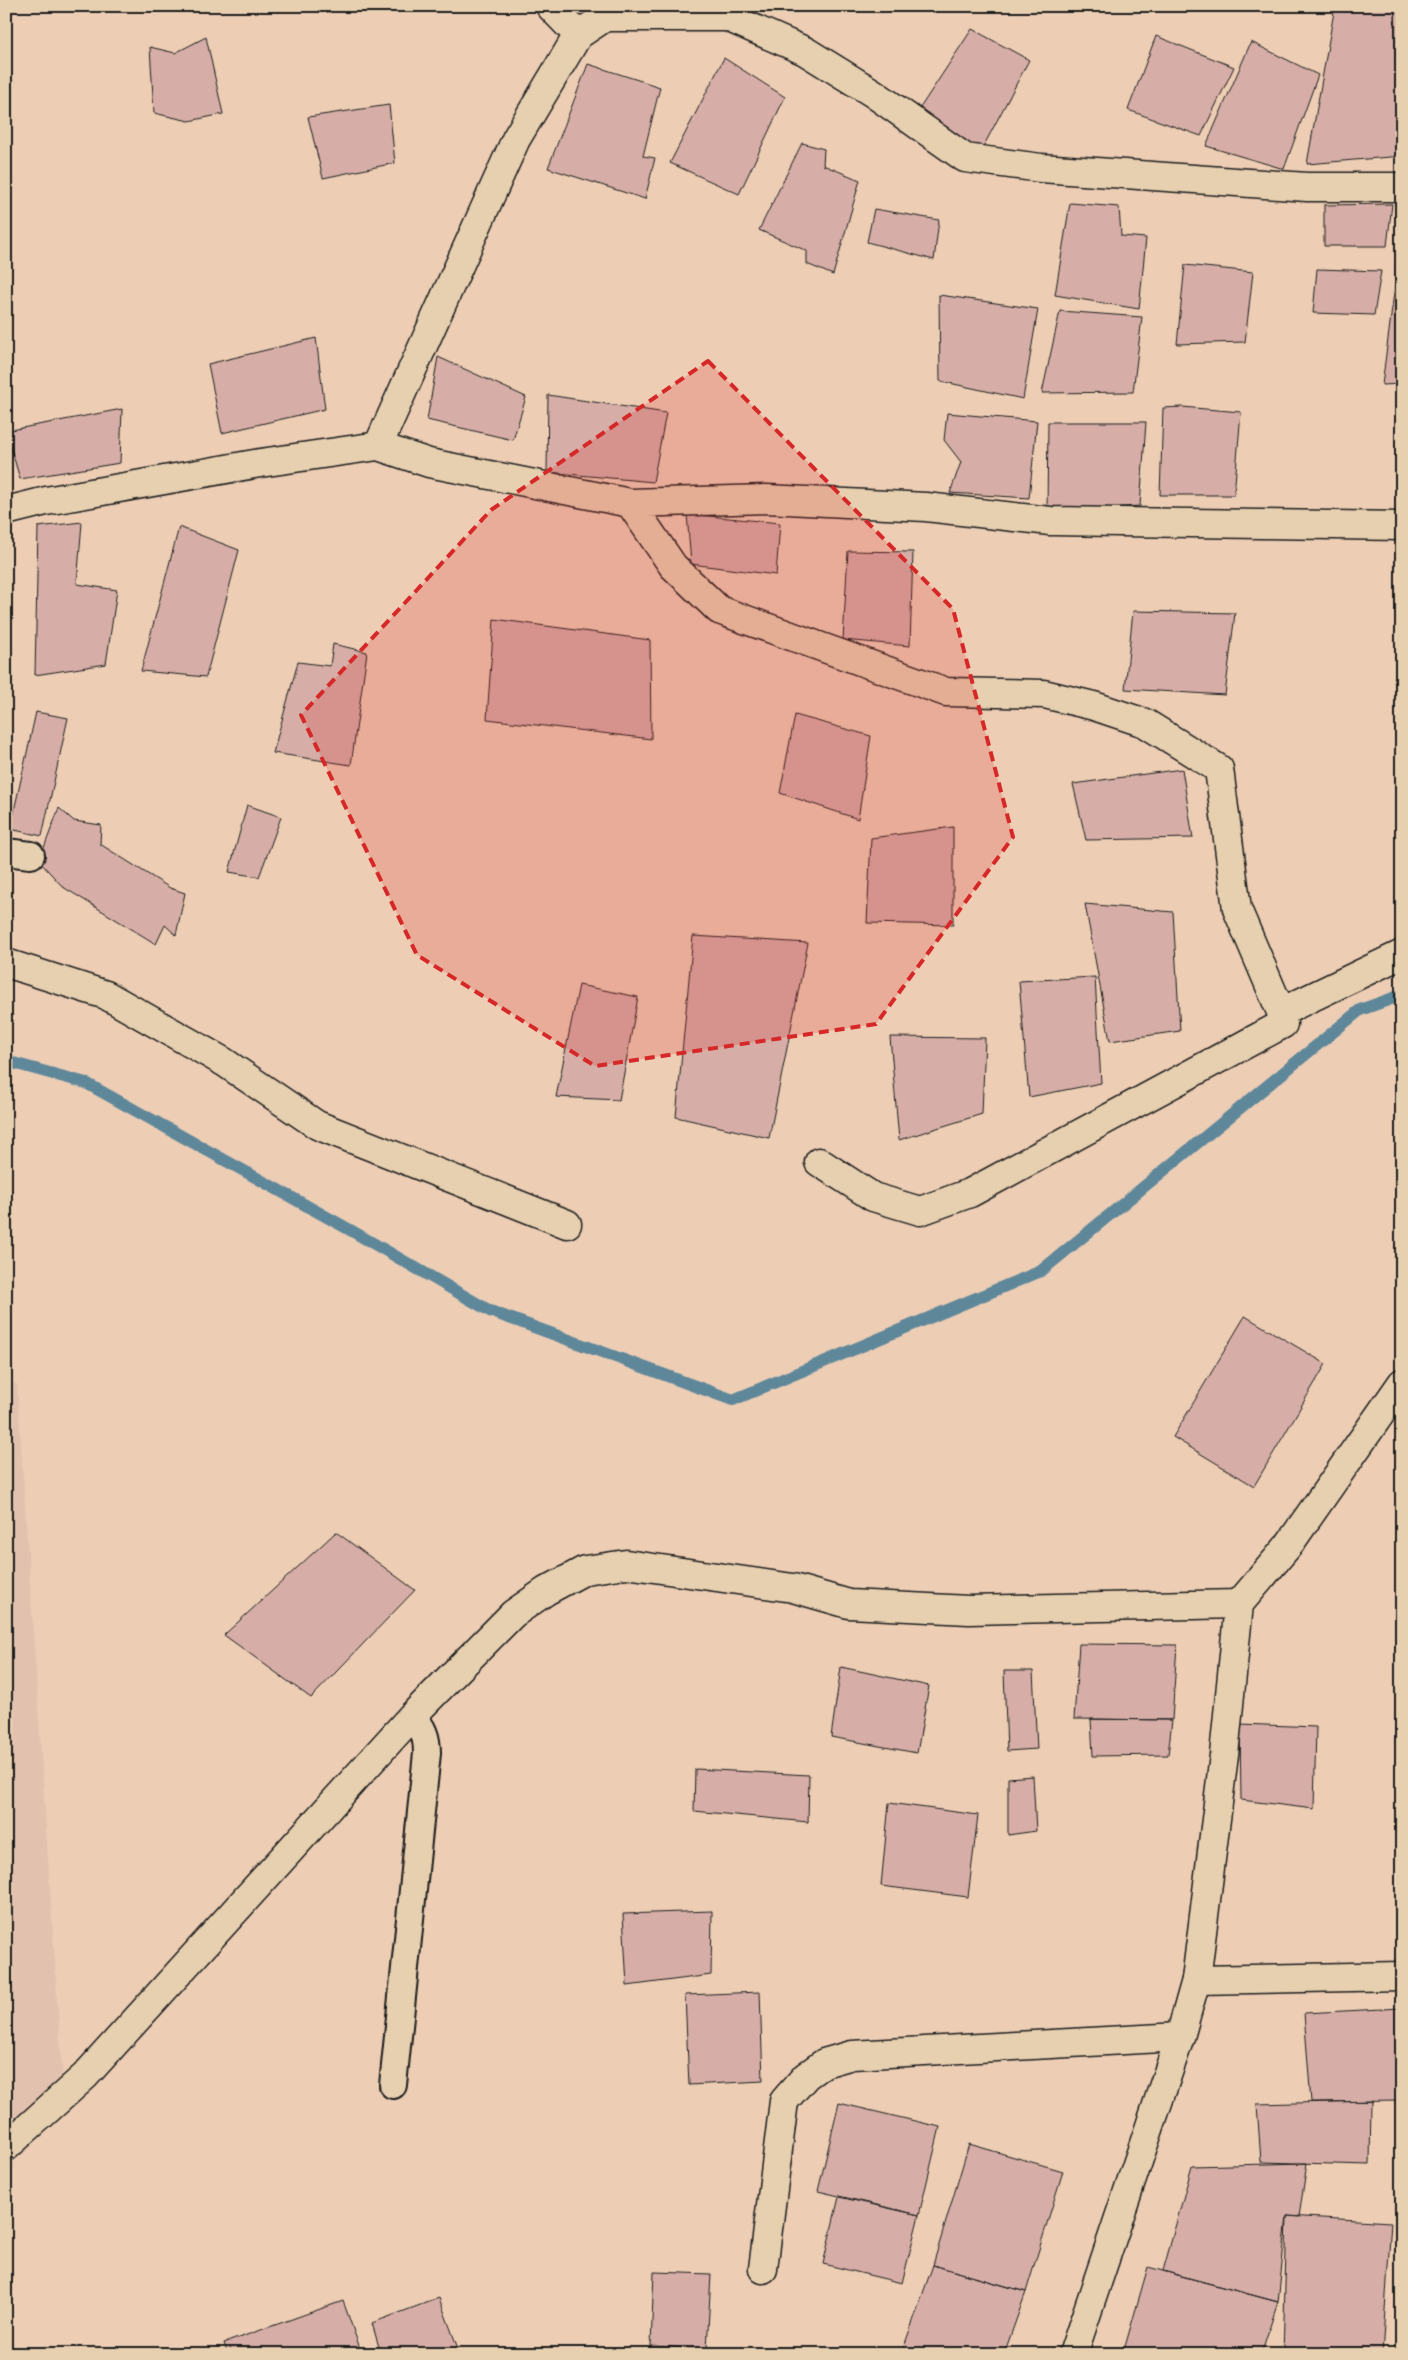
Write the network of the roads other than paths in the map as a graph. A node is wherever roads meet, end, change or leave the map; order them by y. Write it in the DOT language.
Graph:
graph roads {
  1 [pos="550,6"];
  2 [pos="578,35"];
  3 [pos="1402,187"];
  4 [pos="378,446"];
  5 [pos="630,503"];
  6 [pos="6,511"];
  7 [pos="1402,526"];
  8 [pos="1402,954"];
  9 [pos="6,963"];
  10 [pos="1281,1012"];
  11 [pos="819,1162"];
  12 [pos="567,1224"];
  13 [pos="1402,1383"];
  14 [pos="1239,1604"];
  15 [pos="412,1716"];
  16 [pos="1402,1976"];
  17 [pos="1196,1980"];
  18 [pos="1180,2037"];
  19 [pos="392,2085"];
  20 [pos="6,2147"];
  21 [pos="763,2269"];
  22 [pos="1073,2354"];
  1 -- 2 [label="street"];
  2 -- 3 [label="street"];
  2 -- 4 [label="street"];
  4 -- 5 [label="street"];
  4 -- 6 [label="street"];
  5 -- 7 [label="street"];
  5 -- 10 [label="street"];
  8 -- 10 [label="street"];
  9 -- 12 [label="street"];
  10 -- 11 [label="street"];
  13 -- 14 [label="street"];
  14 -- 15 [label="street"];
  14 -- 17 [label="street"];
  15 -- 19 [label="lane"];
  15 -- 20 [label="street"];
  16 -- 17 [label="street"];
  17 -- 18 [label="street"];
  18 -- 21 [label="street"];
  18 -- 22 [label="street"];
}
